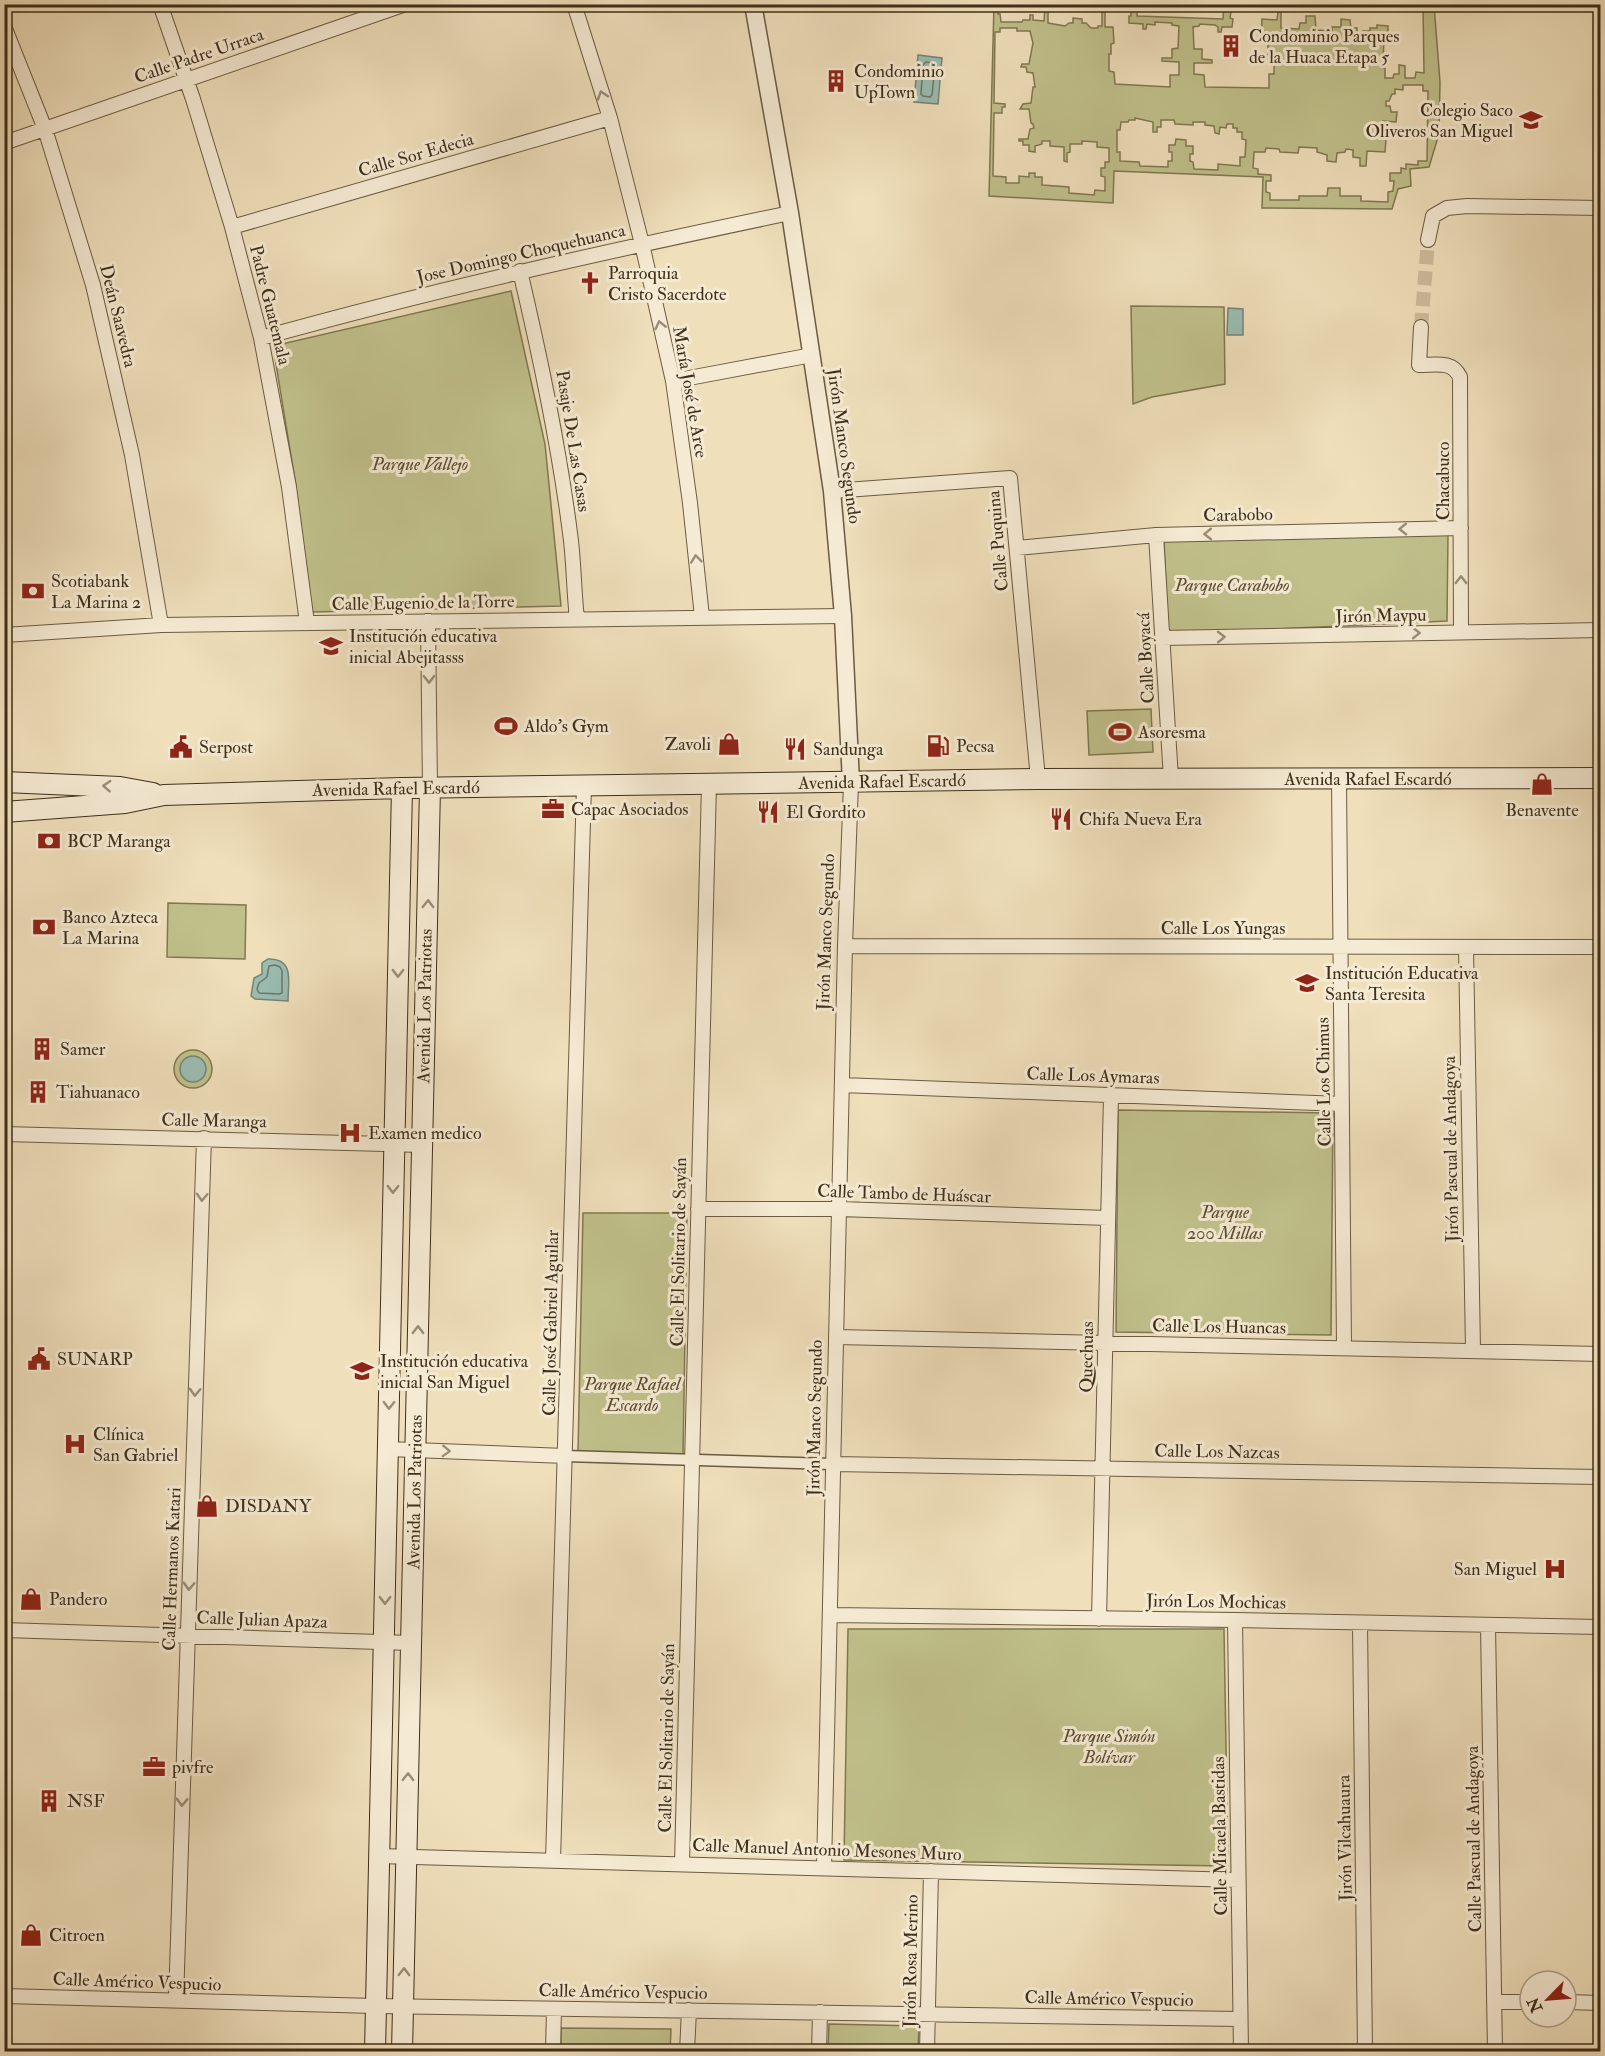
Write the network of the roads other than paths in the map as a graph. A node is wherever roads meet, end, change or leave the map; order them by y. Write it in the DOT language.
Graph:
graph roads {
  1 [pos="160,4"];
  2 [pos="406,4"];
  3 [pos="574,4"];
  4 [pos="753,4"];
  5 [pos="4,26"];
  6 [pos="187,79"];
  7 [pos="610,118"];
  8 [pos="45,129"];
  9 [pos="4,143"];
  10 [pos="1600,208"];
  11 [pos="790,213"];
  12 [pos="232,227"];
  13 [pos="1428,240"];
  14 [pos="642,244"];
  15 [pos="520,271"];
  16 [pos="1421,327"];
  17 [pos="261,338"];
  18 [pos="812,355"];
  19 [pos="673,381"];
  20 [pos="832,491"];
  21 [pos="1461,528"];
  22 [pos="1156,535"];
  23 [pos="1017,548"];
  24 [pos="843,616"];
  25 [pos="702,617"];
  26 [pos="577,619"];
  27 [pos="428,621"];
  28 [pos="307,623"];
  29 [pos="161,625"];
  30 [pos="1600,630"];
  31 [pos="1461,632"];
  32 [pos="4,635"];
  33 [pos="1162,638"];
  34 [pos="1600,778"];
  35 [pos="1038,779"];
  36 [pos="1171,779"];
  37 [pos="1339,779"];
  38 [pos="4,782"];
  39 [pos="851,783"];
  40 [pos="709,784"];
  41 [pos="584,786"];
  42 [pos="402,788"];
  43 [pos="430,788"];
  44 [pos="164,795"];
  45 [pos="4,812"];
  46 [pos="845,946"];
  47 [pos="1341,946"];
  48 [pos="1466,947"];
  49 [pos="1600,947"];
  50 [pos="842,1085"];
  51 [pos="1111,1095"];
  52 [pos="1342,1104"];
  53 [pos="4,1134"];
  54 [pos="204,1138"];
  55 [pos="394,1144"];
  56 [pos="422,1145"];
  57 [pos="699,1209"];
  58 [pos="839,1209"];
  59 [pos="1108,1218"];
  60 [pos="836,1336"];
  61 [pos="1105,1342"];
  62 [pos="1344,1348"];
  63 [pos="1473,1350"];
  64 [pos="1600,1354"];
  65 [pos="388,1449"];
  66 [pos="416,1450"];
  67 [pos="565,1456"];
  68 [pos="692,1460"];
  69 [pos="833,1464"];
  70 [pos="1103,1468"];
  71 [pos="1600,1477"];
  72 [pos="830,1615"];
  73 [pos="1099,1619"];
  74 [pos="1235,1620"];
  75 [pos="1360,1623"];
  76 [pos="1488,1625"];
  77 [pos="1600,1628"];
  78 [pos="4,1630"];
  79 [pos="188,1636"];
  80 [pos="385,1642"];
  81 [pos="411,1643"];
  82 [pos="379,1856"];
  83 [pos="407,1856"];
  84 [pos="553,1861"];
  85 [pos="682,1864"];
  86 [pos="824,1868"];
  87 [pos="931,1871"];
  88 [pos="1238,1880"];
  89 [pos="4,1996"];
  90 [pos="176,2001"];
  91 [pos="1494,2002"];
  92 [pos="1518,2002"];
  93 [pos="1578,2002"];
  94 [pos="1600,2003"];
  95 [pos="375,2006"];
  96 [pos="403,2006"];
  97 [pos="554,2009"];
  98 [pos="689,2010"];
  99 [pos="820,2012"];
  100 [pos="928,2014"];
  101 [pos="1240,2019"];
  102 [pos="375,2052"];
  103 [pos="402,2052"];
  104 [pos="553,2052"];
  105 [pos="687,2052"];
  106 [pos="819,2052"];
  107 [pos="927,2052"];
  108 [pos="1241,2052"];
  109 [pos="1365,2052"];
  110 [pos="1495,2052"];
  1 -- 6 [label="street, Padre Guatemala"];
  2 -- 6 [label="street, Calle Padre Urraca"];
  7 -- 3 [label="street, María José de Arce, one-way"];
  4 -- 11 [label="street, Jirón Manco Segundo"];
  5 -- 8 [label="street, Deán Saavedra"];
  6 -- 8 [label="street, Calle Padre Urraca"];
  6 -- 12 [label="street, Padre Guatemala"];
  7 -- 12 [label="street, Calle Sor Edecia"];
  7 -- 14 [label="street, María José de Arce"];
  8 -- 9 [label="street, Calle Padre Urraca"];
  8 -- 29 [label="street, Deán Saavedra"];
  10 -- 13 [label="street"];
  11 -- 14 [label="street, Jose Domingo Choquehuanca"];
  11 -- 18 [label="street, Jirón Manco Segundo"];
  12 -- 17 [label="street, Padre Guatemala"];
  14 -- 15 [label="street, Jose Domingo Choquehuanca"];
  19 -- 14 [label="street, María José de Arce, one-way"];
  15 -- 17 [label="street, Jose Domingo Choquehuanca"];
  15 -- 26 [label="street, Pasaje De Las Casas"];
  16 -- 21 [label="street, Chacabuco"];
  17 -- 28 [label="street, Padre Guatemala"];
  18 -- 19 [label="street"];
  18 -- 20 [label="street, Jirón Manco Segundo"];
  25 -- 19 [label="street, María José de Arce, one-way"];
  20 -- 23 [label="street, Calle Puquina"];
  20 -- 24 [label="street, Jirón Manco Segundo"];
  21 -- 22 [label="street, Carabobo, one-way"];
  31 -- 21 [label="street, Chacabuco, one-way"];
  22 -- 23 [label="street, Carabobo"];
  22 -- 33 [label="street, Calle Boyacá"];
  23 -- 35 [label="street, Calle Puquina"];
  24 -- 25 [label="street, Calle Eugenio de la Torre"];
  24 -- 39 [label="street, Jirón Manco Segundo"];
  25 -- 26 [label="street, Calle Eugenio de la Torre"];
  26 -- 27 [label="street, Calle Eugenio de la Torre"];
  27 -- 28 [label="street, Calle Eugenio de la Torre"];
  27 -- 43 [label="street, one-way"];
  28 -- 29 [label="street, Calle Eugenio de la Torre"];
  29 -- 32 [label="street, Calle Eugenio de la Torre"];
  30 -- 31 [label="street, Jirón Maypu"];
  33 -- 31 [label="street, Jirón Maypu, one-way"];
  33 -- 36 [label="street, Calle Boyacá"];
  34 -- 37 [label="main road, Avenida Rafael Escardó"];
  35 -- 36 [label="main road, Avenida Rafael Escardó"];
  35 -- 39 [label="main road, Avenida Rafael Escardó"];
  36 -- 37 [label="main road, Avenida Rafael Escardó"];
  37 -- 47 [label="street, Calle Los Chimus"];
  44 -- 38 [label="main road, Avenida Rafael Escardó, one-way"];
  39 -- 40 [label="main road, Avenida Rafael Escardó"];
  39 -- 46 [label="street, Jirón Manco Segundo"];
  40 -- 41 [label="main road, Avenida Rafael Escardó"];
  40 -- 57 [label="street, Calle El Solitario de Sayán"];
  41 -- 43 [label="main road, Avenida Rafael Escardó"];
  41 -- 67 [label="street, Calle José Gabriel Aguilar"];
  42 -- 43 [label="main road, Avenida Rafael Escardó"];
  42 -- 44 [label="main road, Avenida Rafael Escardó"];
  42 -- 55 [label="main road, Avenida Los Patriotas, one-way"];
  56 -- 43 [label="main road, Avenida Los Patriotas, one-way"];
  44 -- 45 [label="main road, Avenida Rafael Escardó"];
  46 -- 47 [label="street, Calle Los Yungas"];
  46 -- 50 [label="street, Jirón Manco Segundo"];
  47 -- 48 [label="street, Calle Los Yungas"];
  47 -- 52 [label="street, Calle Los Chimus"];
  48 -- 49 [label="street, Calle Los Yungas"];
  48 -- 63 [label="street, Jirón Pascual de Andagoya"];
  50 -- 51 [label="street, Calle Los Aymaras"];
  50 -- 58 [label="street, Jirón Manco Segundo"];
  51 -- 52 [label="street, Calle Los Aymaras"];
  51 -- 59 [label="street, Quechuas"];
  52 -- 62 [label="street, Calle Los Chimus"];
  53 -- 54 [label="street, Calle Maranga"];
  54 -- 55 [label="street, Calle Maranga"];
  54 -- 79 [label="street, Calle Hermanos Katari, one-way"];
  55 -- 56 [label="street, Calle Maranga"];
  55 -- 65 [label="main road, Avenida Los Patriotas, one-way"];
  66 -- 56 [label="main road, Avenida Los Patriotas, one-way"];
  57 -- 58 [label="street, Calle Tambo de Huáscar"];
  57 -- 68 [label="street, Calle El Solitario de Sayán"];
  58 -- 59 [label="street, Calle Tambo de Huáscar"];
  58 -- 60 [label="street, Jirón Manco Segundo"];
  59 -- 61 [label="street, Quechuas"];
  60 -- 61 [label="street, Calle Los Huancas"];
  60 -- 69 [label="street, Jirón Manco Segundo"];
  61 -- 62 [label="street, Calle Los Huancas"];
  61 -- 70 [label="street, Quechuas"];
  62 -- 63 [label="street, Calle Los Huancas"];
  63 -- 64 [label="street, Calle Los Huancas"];
  65 -- 66 [label="street"];
  65 -- 80 [label="main road, Avenida Los Patriotas, one-way"];
  66 -- 67 [label="street, one-way"];
  66 -- 81 [label="main road, Avenida Los Patriotas"];
  67 -- 68 [label="street"];
  67 -- 84 [label="street, Calle José Gabriel Aguilar"];
  68 -- 69 [label="street"];
  68 -- 85 [label="street, Calle El Solitario de Sayán"];
  69 -- 70 [label="street, Calle Los Nazcas"];
  69 -- 72 [label="street, Jirón Manco Segundo"];
  70 -- 71 [label="street, Calle Los Nazcas"];
  70 -- 73 [label="street, Quechuas"];
  72 -- 73 [label="street, Jirón Los Mochicas"];
  72 -- 86 [label="street, Jirón Manco Segundo"];
  73 -- 74 [label="street, Jirón Los Mochicas"];
  74 -- 75 [label="street, Jirón Los Mochicas"];
  74 -- 88 [label="street, Calle Micaela Bastidas"];
  75 -- 76 [label="street, Jirón Los Mochicas"];
  75 -- 109 [label="street, Jirón Vilcahuaura"];
  76 -- 77 [label="street, Jirón Los Mochicas"];
  76 -- 91 [label="street, Calle Pascual de Andagoya"];
  78 -- 79 [label="street, Calle Julian Apaza"];
  79 -- 80 [label="street, Calle Julian Apaza"];
  79 -- 90 [label="street, Calle Hermanos Katari, one-way"];
  80 -- 81 [label="street, Calle Julian Apaza"];
  80 -- 82 [label="main road, Avenida Los Patriotas"];
  83 -- 81 [label="main road, Avenida Los Patriotas, one-way"];
  82 -- 83 [label="street, Calle Manuel Antonio Mesones Muro"];
  82 -- 95 [label="main road, Avenida Los Patriotas"];
  83 -- 84 [label="street, Calle Manuel Antonio Mesones Muro"];
  96 -- 83 [label="main road, Avenida Los Patriotas, one-way"];
  84 -- 85 [label="street, Calle Manuel Antonio Mesones Muro"];
  85 -- 86 [label="street, Calle Manuel Antonio Mesones Muro"];
  86 -- 87 [label="street, Calle Manuel Antonio Mesones Muro"];
  87 -- 88 [label="street, Calle Manuel Antonio Mesones Muro"];
  87 -- 100 [label="street, Jirón Rosa Merino"];
  88 -- 101 [label="street, Calle Micaela Bastidas"];
  89 -- 90 [label="street, Calle Américo Vespucio"];
  90 -- 95 [label="street, Calle Américo Vespucio"];
  91 -- 92 [label="street"];
  91 -- 110 [label="street, Calle Pascual de Andagoya"];
  93 -- 94 [label="street"];
  95 -- 96 [label="street, Calle Américo Vespucio"];
  95 -- 102 [label="main road, Avenida Los Patriotas"];
  96 -- 97 [label="street, Calle Américo Vespucio"];
  96 -- 103 [label="main road, Avenida Los Patriotas"];
  97 -- 98 [label="street, Calle Américo Vespucio"];
  97 -- 104 [label="street"];
  98 -- 99 [label="street, Calle Américo Vespucio"];
  98 -- 105 [label="street"];
  99 -- 100 [label="street, Calle Américo Vespucio"];
  99 -- 106 [label="street"];
  100 -- 101 [label="street, Calle Américo Vespucio"];
  100 -- 107 [label="street, Jirón Rosa Merino"];
  101 -- 108 [label="street, Calle Micaela Bastidas"];
}
